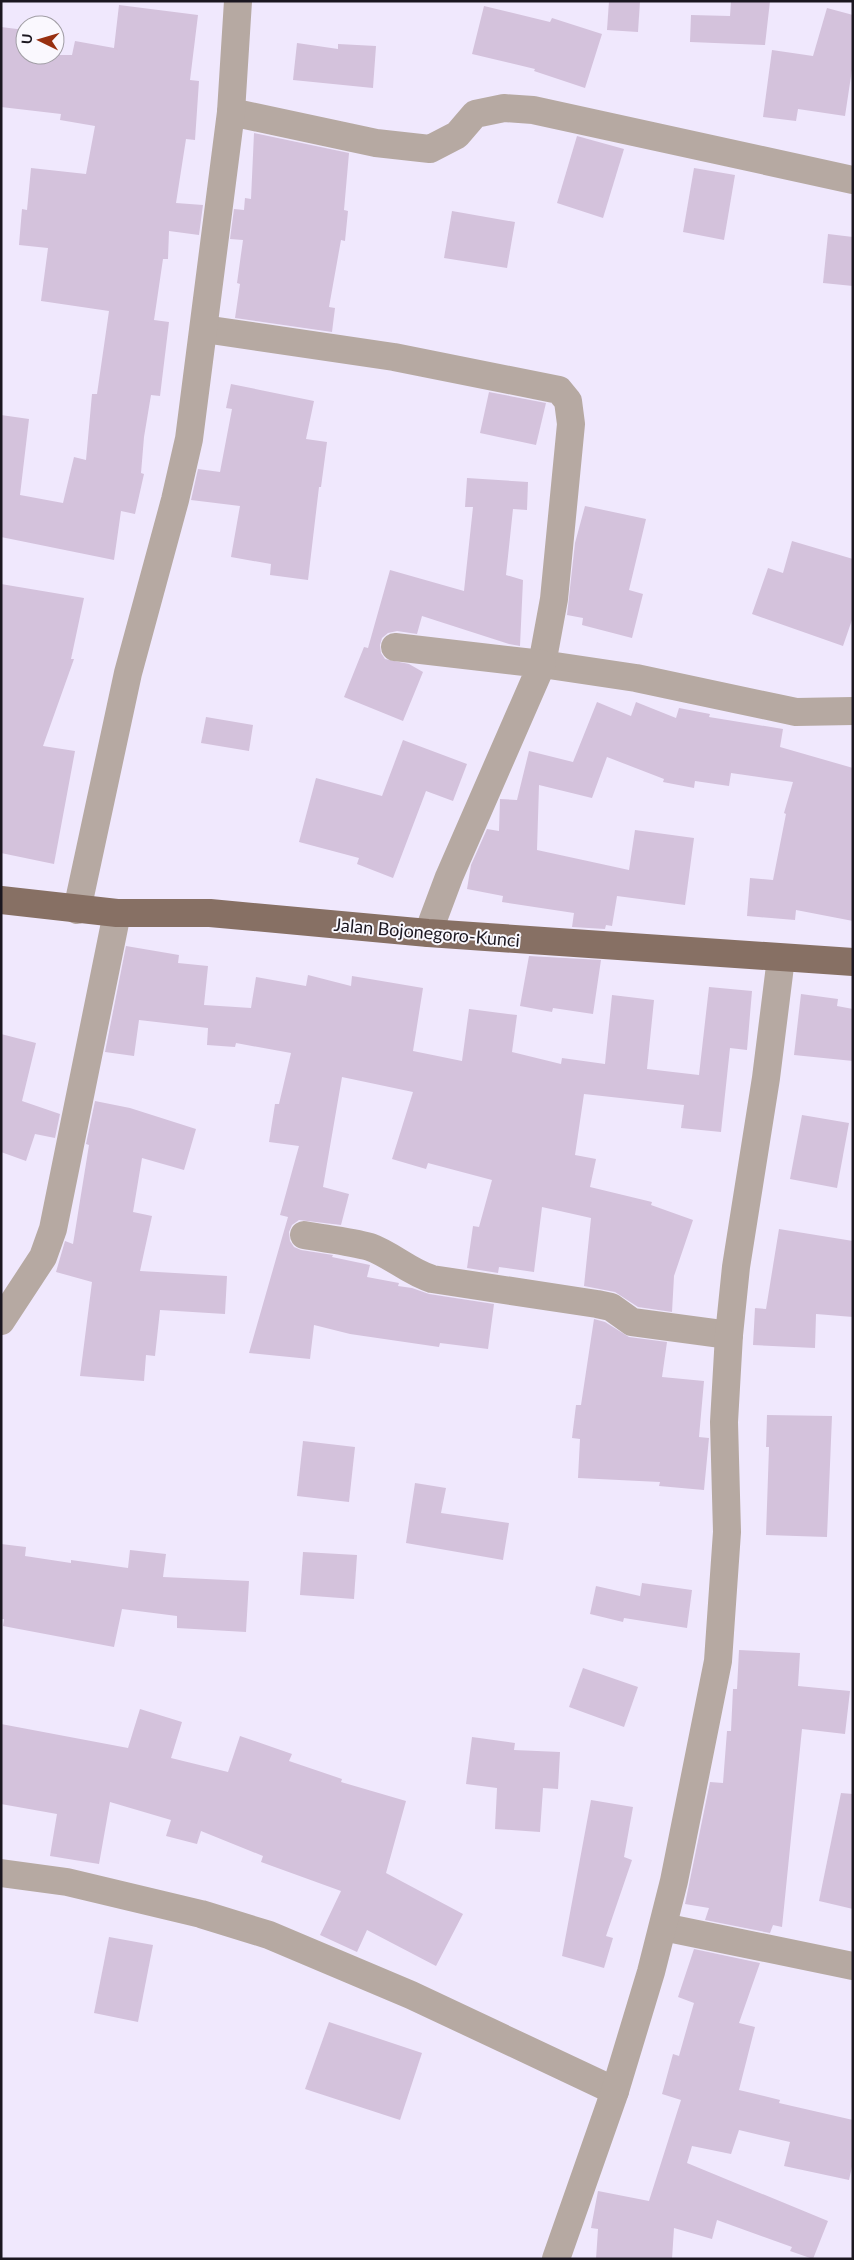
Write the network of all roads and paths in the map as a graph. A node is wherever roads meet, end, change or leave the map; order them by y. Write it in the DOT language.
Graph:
graph roads {
  1 [pos="238,1"];
  2 [pos="231,112"];
  3 [pos="853,180"];
  4 [pos="204,330"];
  5 [pos="395,647"];
  6 [pos="542,664"];
  7 [pos="853,711"];
  8 [pos="1,900"];
  9 [pos="77,910"];
  10 [pos="117,912"];
  11 [pos="428,933"];
  12 [pos="781,958"];
  13 [pos="853,962"];
  14 [pos="304,1235"];
  15 [pos="1,1321"];
  16 [pos="729,1335"];
  17 [pos="1,1873"];
  18 [pos="663,1927"];
  19 [pos="853,1966"];
  20 [pos="615,2091"];
  21 [pos="556,2259"];
  1 -- 2 [label="street"];
  2 -- 3 [label="street"];
  2 -- 4 [label="street"];
  4 -- 6 [label="street"];
  4 -- 9 [label="street"];
  5 -- 6 [label="street"];
  6 -- 7 [label="street"];
  6 -- 11 [label="street"];
  8 -- 9 [label="main road, Jalan Bojonegoro-Kunci"];
  9 -- 10 [label="main road, Jalan Bojonegoro-Kunci"];
  10 -- 11 [label="main road, Jalan Bojonegoro-Kunci"];
  10 -- 15 [label="street"];
  11 -- 12 [label="main road, Jalan Bojonegoro-Kunci"];
  12 -- 13 [label="main road, Jalan Bojonegoro-Kunci"];
  12 -- 16 [label="street"];
  14 -- 16 [label="street"];
  16 -- 18 [label="street"];
  17 -- 20 [label="street"];
  18 -- 19 [label="street"];
  18 -- 20 [label="street"];
  20 -- 21 [label="street"];
}
